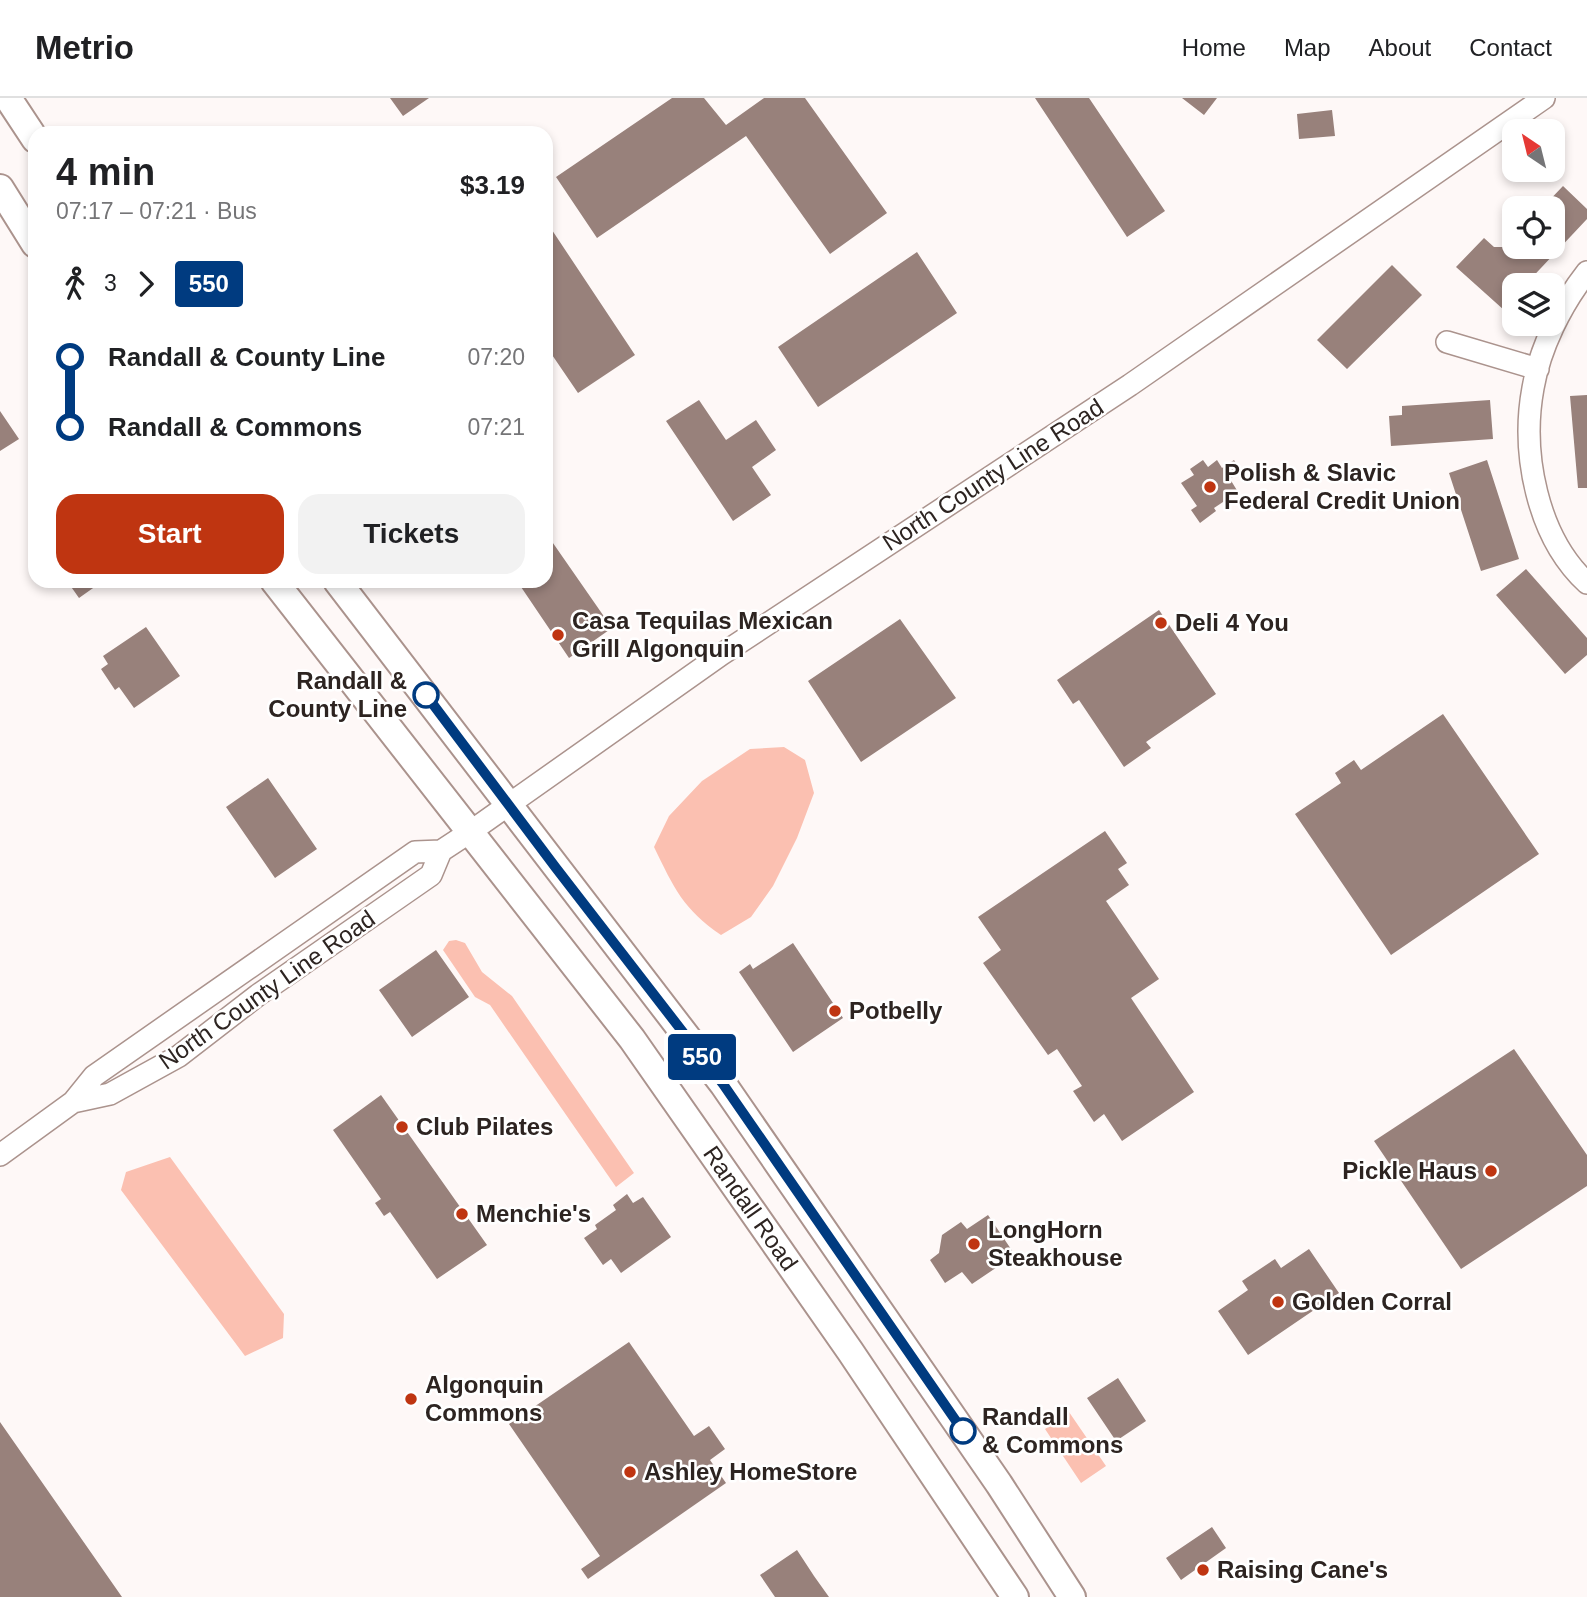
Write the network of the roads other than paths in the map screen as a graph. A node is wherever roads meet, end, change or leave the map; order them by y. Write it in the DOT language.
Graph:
graph roads {
  1 [pos="8,98"];
  2 [pos="1544,98"];
  3 [pos="28,128"];
  4 [pos="0,188"];
  5 [pos="28,233"];
  6 [pos="1587,272"];
  7 [pos="1447,342"];
  8 [pos="1538,369"];
  9 [pos="1587,583"];
  10 [pos="279,588"];
  11 [pos="342,588"];
  12 [pos="509,804"];
  13 [pos="470,832"];
  14 [pos="441,851"];
  15 [pos="73,1102"];
  16 [pos="0,1155"];
  17 [pos="1015,1597"];
  18 [pos="1072,1597"];
  1 -- 3 [label="main road"];
  2 -- 12 [label="street, North County Line Road"];
  4 -- 5 [label="main road"];
  6 -- 8 [label="street"];
  7 -- 8 [label="street"];
  8 -- 9 [label="street"];
  10 -- 13 [label="main road, Randall Road"];
  11 -- 12 [label="main road, Randall Road"];
  12 -- 13 [label="street, North County Line Road"];
  12 -- 18 [label="main road, Randall Road"];
  13 -- 14 [label="street, North County Line Road"];
  13 -- 17 [label="main road, Randall Road"];
  14 -- 15 [label="street, North County Line Road"];
  14 -- 15 [label="street, North County Line Road"];
  15 -- 16 [label="street, North County Line Road"];
}
